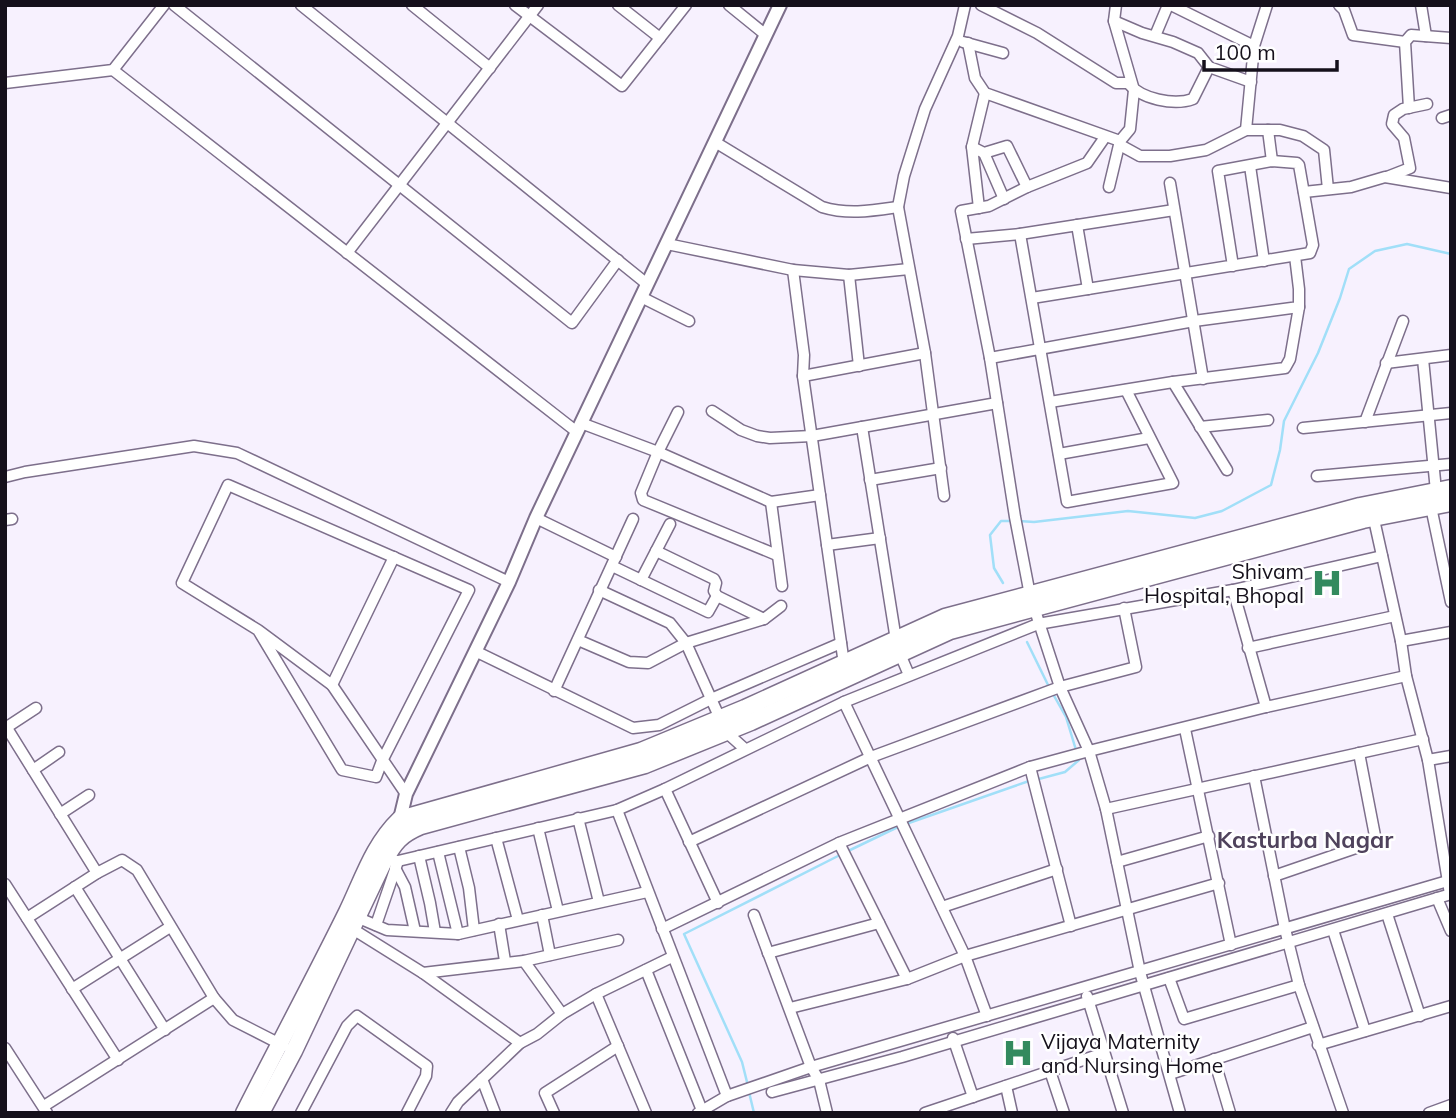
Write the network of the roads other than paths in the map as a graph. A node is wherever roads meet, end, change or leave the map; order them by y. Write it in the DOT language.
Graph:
graph roads {
  1 [pos="164,5"];
  2 [pos="174,5"];
  3 [pos="301,5"];
  4 [pos="412,5"];
  5 [pos="515,5"];
  6 [pos="538,5"];
  7 [pos="618,5"];
  8 [pos="729,5"];
  9 [pos="780,5"];
  10 [pos="965,5"];
  11 [pos="981,5"];
  12 [pos="1116,5"];
  13 [pos="1169,5"];
  14 [pos="1267,5"];
  15 [pos="1339,5"];
  16 [pos="1421,5"];
  17 [pos="683,6"];
  18 [pos="529,17"];
  19 [pos="1114,21"];
  20 [pos="766,34"];
  21 [pos="1155,36"];
  22 [pos="1426,36"];
  23 [pos="660,38"];
  24 [pos="1451,38"];
  25 [pos="956,40"];
  26 [pos="1256,40"];
  27 [pos="1405,42"];
  28 [pos="968,43"];
  29 [pos="1003,53"];
  30 [pos="1209,67"];
  31 [pos="490,68"];
  32 [pos="113,70"];
  33 [pos="1251,82"];
  34 [pos="5,83"];
  35 [pos="1134,90"];
  36 [pos="985,93"];
  37 [pos="1427,104"];
  38 [pos="1409,108"];
  39 [pos="448,124"];
  40 [pos="1246,130"];
  41 [pos="1268,130"];
  42 [pos="1105,137"];
  43 [pos="715,142"];
  44 [pos="1120,143"];
  45 [pos="972,148"];
  46 [pos="984,153"];
  47 [pos="1272,161"];
  48 [pos="1250,166"];
  49 [pos="1383,178"];
  50 [pos="1170,183"];
  51 [pos="400,186"];
  52 [pos="1027,187"];
  53 [pos="1109,187"];
  54 [pos="1451,188"];
  55 [pos="1328,189"];
  56 [pos="1304,192"];
  57 [pos="1004,199"];
  58 [pos="898,207"];
  59 [pos="979,208"];
  60 [pos="1174,209"];
  61 [pos="1077,225"];
  62 [pos="1020,233"];
  63 [pos="966,239"];
  64 [pos="667,244"];
  65 [pos="347,253"];
  66 [pos="1295,256"];
  67 [pos="618,260"];
  68 [pos="1264,261"];
  69 [pos="1233,266"];
  70 [pos="909,269"];
  71 [pos="793,270"];
  72 [pos="1185,274"];
  73 [pos="849,275"];
  74 [pos="647,284"];
  75 [pos="1088,289"];
  76 [pos="641,297"];
  77 [pos="1032,298"];
  78 [pos="1299,307"];
  79 [pos="689,321"];
  80 [pos="1194,321"];
  81 [pos="1403,321"];
  82 [pos="1041,350"];
  83 [pos="925,352"];
  84 [pos="1451,355"];
  85 [pos="990,358"];
  86 [pos="1423,359"];
  87 [pos="1386,363"];
  88 [pos="859,366"];
  89 [pos="803,376"];
  90 [pos="1203,379"];
  91 [pos="1173,382"];
  92 [pos="1126,390"];
  93 [pos="1049,402"];
  94 [pos="997,403"];
  95 [pos="712,411"];
  96 [pos="678,412"];
  97 [pos="934,412"];
  98 [pos="1451,413"];
  99 [pos="1430,415"];
  100 [pos="1268,420"];
  101 [pos="1365,422"];
  102 [pos="862,427"];
  103 [pos="1200,427"];
  104 [pos="579,428"];
  105 [pos="1303,428"];
  106 [pos="812,436"];
  107 [pos="1149,438"];
  108 [pos="658,452"];
  109 [pos="1059,454"];
  110 [pos="1451,464"];
  111 [pos="1435,466"];
  112 [pos="941,468"];
  113 [pos="1227,470"];
  114 [pos="1317,476"];
  115 [pos="5,477"];
  116 [pos="870,480"];
  117 [pos="1444,490"];
  118 [pos="820,495"];
  119 [pos="944,496"];
  120 [pos="771,502"];
  121 [pos="1451,503"];
  122 [pos="1430,507"];
  123 [pos="1372,511"];
  124 [pos="536,519"];
  125 [pos="633,519"];
  126 [pos="670,524"];
  127 [pos="880,538"];
  128 [pos="827,545"];
  129 [pos="656,551"];
  130 [pos="777,555"];
  131 [pos="1382,556"];
  132 [pos="394,557"];
  133 [pos="614,561"];
  134 [pos="641,580"];
  135 [pos="509,582"];
  136 [pos="782,586"];
  137 [pos="599,590"];
  138 [pos="1233,590"];
  139 [pos="717,596"];
  140 [pos="1451,602"];
  141 [pos="781,606"];
  142 [pos="1124,608"];
  143 [pos="1034,609"];
  144 [pos="1395,616"];
  145 [pos="764,619"];
  146 [pos="258,631"];
  147 [pos="1451,632"];
  148 [pos="578,640"];
  149 [pos="1401,641"];
  150 [pos="686,643"];
  151 [pos="841,643"];
  152 [pos="898,647"];
  153 [pos="1248,648"];
  154 [pos="475,651"];
  155 [pos="844,663"];
  156 [pos="909,676"];
  157 [pos="1406,676"];
  158 [pos="332,685"];
  159 [pos="1060,688"];
  160 [pos="554,691"];
  161 [pos="711,699"];
  162 [pos="844,702"];
  163 [pos="1266,707"];
  164 [pos="36,708"];
  165 [pos="723,725"];
  166 [pos="6,726"];
  167 [pos="1185,729"];
  168 [pos="1423,739"];
  169 [pos="745,749"];
  170 [pos="59,752"];
  171 [pos="1079,753"];
  172 [pos="1359,753"];
  173 [pos="1451,756"];
  174 [pos="871,757"];
  175 [pos="1428,760"];
  176 [pos="382,761"];
  177 [pos="1030,767"];
  178 [pos="33,770"];
  179 [pos="1254,776"];
  180 [pos="1199,788"];
  181 [pos="665,789"];
  182 [pos="405,794"];
  183 [pos="89,795"];
  184 [pos="617,810"];
  185 [pos="1106,810"];
  186 [pos="60,814"];
  187 [pos="579,818"];
  188 [pos="900,819"];
  189 [pos="402,826"];
  190 [pos="538,828"];
  191 [pos="1209,836"];
  192 [pos="496,838"];
  193 [pos="689,842"];
  194 [pos="839,843"];
  195 [pos="459,847"];
  196 [pos="438,852"];
  197 [pos="419,856"];
  198 [pos="387,862"];
  199 [pos="1116,862"];
  200 [pos="1056,869"];
  201 [pos="97,873"];
  202 [pos="1274,876"];
  203 [pos="1449,880"];
  204 [pos="1219,883"];
  205 [pos="5,884"];
  206 [pos="75,887"];
  207 [pos="648,892"];
  208 [pos="1450,894"];
  209 [pos="1437,898"];
  210 [pos="599,902"];
  211 [pos="718,903"];
  212 [pos="942,907"];
  213 [pos="558,911"];
  214 [pos="1128,911"];
  215 [pos="1387,914"];
  216 [pos="542,915"];
  217 [pos="754,915"];
  218 [pos="27,918"];
  219 [pos="352,919"];
  220 [pos="517,920"];
  221 [pos="879,923"];
  222 [pos="499,924"];
  223 [pos="376,925"];
  224 [pos="1071,926"];
  225 [pos="170,928"];
  226 [pos="662,929"];
  227 [pos="1285,929"];
  228 [pos="474,930"];
  229 [pos="1333,930"];
  230 [pos="415,931"];
  231 [pos="435,932"];
  232 [pos="1451,932"];
  233 [pos="458,934"];
  234 [pos="618,940"];
  235 [pos="1288,942"];
  236 [pos="1231,945"];
  237 [pos="768,953"];
  238 [pos="550,955"];
  239 [pos="965,956"];
  240 [pos="672,957"];
  241 [pos="120,959"];
  242 [pos="505,961"];
  243 [pos="524,961"];
  244 [pos="646,970"];
  245 [pos="1140,972"];
  246 [pos="423,973"];
  247 [pos="1169,978"];
  248 [pos="907,979"];
  249 [pos="1144,985"];
  250 [pos="1299,985"];
  251 [pos="1085,988"];
  252 [pos="72,989"];
  253 [pos="596,994"];
  254 [pos="214,998"];
  255 [pos="1088,1001"];
  256 [pos="1451,1006"];
  257 [pos="790,1008"];
  258 [pos="1000,1012"];
  259 [pos="562,1014"];
  260 [pos="987,1016"];
  261 [pos="1420,1016"];
  262 [pos="1004,1026"];
  263 [pos="1313,1027"];
  264 [pos="949,1028"];
  265 [pos="165,1030"];
  266 [pos="1365,1031"];
  267 [pos="954,1042"];
  268 [pos="520,1043"];
  269 [pos="1318,1045"];
  270 [pos="618,1046"];
  271 [pos="5,1048"];
  272 [pos="286,1048"];
  273 [pos="1104,1053"];
  274 [pos="1214,1059"];
  275 [pos="118,1060"];
  276 [pos="811,1067"];
  277 [pos="1050,1071"];
  278 [pos="1170,1074"];
  279 [pos="482,1079"];
  280 [pos="819,1080"];
  281 [pos="1006,1086"];
  282 [pos="772,1092"];
  283 [pos="727,1097"];
  284 [pos="973,1097"];
  285 [pos="1451,1105"];
  286 [pos="45,1110"];
  287 [pos="701,1112"];
  288 [pos="244,1113"];
  289 [pos="261,1113"];
  290 [pos="301,1113"];
  291 [pos="407,1113"];
  292 [pos="451,1113"];
  293 [pos="495,1113"];
  294 [pos="554,1113"];
  295 [pos="646,1113"];
  296 [pos="827,1113"];
  297 [pos="925,1113"];
  298 [pos="1012,1113"];
  299 [pos="1064,1113"];
  300 [pos="1123,1113"];
  301 [pos="1180,1113"];
  302 [pos="1230,1113"];
  303 [pos="1343,1113"];
  304 [pos="1429,1113"];
  1 -- 32 [label="street"];
  2 -- 51 [label="street"];
  3 -- 39 [label="street"];
  4 -- 31 [label="street"];
  5 -- 18 [label="street"];
  6 -- 18 [label="street"];
  7 -- 23 [label="street"];
  8 -- 20 [label="street"];
  9 -- 20 [label="street"];
  10 -- 25 [label="street"];
  11 -- 35 [label="street"];
  12 -- 19 [label="street"];
  13 -- 21 [label="street"];
  13 -- 26 [label="street"];
  14 -- 26 [label="street"];
  15 -- 27 [label="street"];
  16 -- 22 [label="street"];
  17 -- 23 [label="street"];
  18 -- 23 [label="street"];
  18 -- 31 [label="street"];
  19 -- 21 [label="street"];
  19 -- 35 [label="street"];
  20 -- 43 [label="street"];
  21 -- 30 [label="street"];
  22 -- 24 [label="street"];
  22 -- 27 [label="street"];
  25 -- 28 [label="street"];
  25 -- 58 [label="street"];
  26 -- 33 [label="street"];
  27 -- 38 [label="street"];
  28 -- 29 [label="street"];
  28 -- 36 [label="street"];
  30 -- 33 [label="street"];
  30 -- 35 [label="street"];
  31 -- 39 [label="street"];
  32 -- 34 [label="street"];
  32 -- 65 [label="street"];
  33 -- 40 [label="street"];
  35 -- 44 [label="street"];
  36 -- 42 [label="street"];
  36 -- 45 [label="street"];
  37 -- 38 [label="street"];
  38 -- 49 [label="street"];
  39 -- 51 [label="street"];
  39 -- 67 [label="street"];
  40 -- 41 [label="street"];
  40 -- 44 [label="street"];
  41 -- 47 [label="street"];
  41 -- 55 [label="street"];
  42 -- 44 [label="street"];
  42 -- 52 [label="street"];
  43 -- 58 [label="street"];
  43 -- 64 [label="street"];
  44 -- 53 [label="street"];
  45 -- 46 [label="street"];
  45 -- 59 [label="street"];
  46 -- 52 [label="street"];
  46 -- 57 [label="street"];
  47 -- 48 [label="street"];
  47 -- 56 [label="street"];
  48 -- 68 [label="street"];
  48 -- 69 [label="street"];
  49 -- 54 [label="street"];
  49 -- 55 [label="street"];
  50 -- 60 [label="street"];
  51 -- 65 [label="street"];
  51 -- 67 [label="street"];
  52 -- 57 [label="street"];
  55 -- 56 [label="street"];
  56 -- 66 [label="street"];
  57 -- 59 [label="street"];
  58 -- 70 [label="street"];
  59 -- 63 [label="street"];
  60 -- 61 [label="street"];
  60 -- 72 [label="street"];
  61 -- 62 [label="street"];
  61 -- 75 [label="street"];
  62 -- 63 [label="street"];
  62 -- 77 [label="street"];
  63 -- 85 [label="street"];
  64 -- 71 [label="street"];
  64 -- 74 [label="street"];
  65 -- 104 [label="street"];
  66 -- 68 [label="street"];
  66 -- 78 [label="street"];
  67 -- 74 [label="street"];
  68 -- 69 [label="street"];
  69 -- 72 [label="street"];
  70 -- 73 [label="street"];
  70 -- 83 [label="street"];
  71 -- 73 [label="street"];
  71 -- 89 [label="street"];
  72 -- 75 [label="street"];
  72 -- 80 [label="street"];
  73 -- 88 [label="street"];
  74 -- 76 [label="street"];
  75 -- 77 [label="street"];
  76 -- 79 [label="street"];
  76 -- 104 [label="street"];
  77 -- 82 [label="street"];
  78 -- 80 [label="street"];
  78 -- 90 [label="street"];
  80 -- 82 [label="street"];
  80 -- 90 [label="street"];
  81 -- 87 [label="street"];
  82 -- 85 [label="street"];
  82 -- 93 [label="street"];
  83 -- 88 [label="street"];
  83 -- 97 [label="street"];
  84 -- 86 [label="street"];
  85 -- 94 [label="street"];
  86 -- 87 [label="street"];
  86 -- 99 [label="street"];
  87 -- 101 [label="street"];
  88 -- 89 [label="street"];
  89 -- 106 [label="street"];
  90 -- 91 [label="street"];
  91 -- 92 [label="street"];
  91 -- 103 [label="street"];
  92 -- 93 [label="street"];
  92 -- 107 [label="street"];
  93 -- 109 [label="street"];
  94 -- 97 [label="street"];
  94 -- 143 [label="street"];
  95 -- 106 [label="street"];
  96 -- 108 [label="street"];
  97 -- 102 [label="street"];
  97 -- 112 [label="street"];
  98 -- 99 [label="street"];
  99 -- 101 [label="street"];
  99 -- 111 [label="street"];
  100 -- 103 [label="street"];
  101 -- 105 [label="street"];
  102 -- 106 [label="street"];
  102 -- 116 [label="street"];
  103 -- 113 [label="street"];
  104 -- 108 [label="street"];
  104 -- 124 [label="street"];
  106 -- 118 [label="street"];
  107 -- 109 [label="street"];
  107 -- 109 [label="street"];
  108 -- 120 [label="street"];
  108 -- 130 [label="street"];
  110 -- 111 [label="street"];
  111 -- 114 [label="street"];
  111 -- 117 [label="street"];
  112 -- 116 [label="street"];
  112 -- 119 [label="street"];
  115 -- 135 [label="street"];
  116 -- 127 [label="street"];
  117 -- 123 [label="main road"];
  118 -- 120 [label="street"];
  118 -- 128 [label="street"];
  120 -- 130 [label="street"];
  121 -- 122 [label="main road"];
  122 -- 123 [label="main road"];
  122 -- 140 [label="street"];
  123 -- 131 [label="street"];
  123 -- 143 [label="main road"];
  124 -- 133 [label="street"];
  124 -- 135 [label="street"];
  125 -- 133 [label="street"];
  126 -- 129 [label="street"];
  127 -- 128 [label="street"];
  127 -- 152 [label="street"];
  128 -- 151 [label="street"];
  129 -- 134 [label="street"];
  129 -- 139 [label="street"];
  130 -- 136 [label="street"];
  131 -- 138 [label="street"];
  131 -- 144 [label="street"];
  132 -- 146 [label="street"];
  132 -- 158 [label="street"];
  132 -- 176 [label="street"];
  133 -- 134 [label="street"];
  133 -- 137 [label="street"];
  134 -- 139 [label="street"];
  135 -- 154 [label="street"];
  137 -- 148 [label="street"];
  137 -- 150 [label="street"];
  138 -- 142 [label="street"];
  138 -- 153 [label="street"];
  139 -- 145 [label="street"];
  141 -- 145 [label="street"];
  142 -- 143 [label="street"];
  142 -- 159 [label="street"];
  143 -- 152 [label="main road"];
  143 -- 156 [label="street"];
  143 -- 159 [label="street"];
  144 -- 149 [label="street"];
  144 -- 153 [label="street"];
  145 -- 150 [label="street"];
  146 -- 158 [label="street"];
  146 -- 176 [label="street"];
  147 -- 149 [label="street"];
  148 -- 150 [label="street"];
  148 -- 160 [label="street"];
  149 -- 157 [label="street"];
  150 -- 161 [label="street"];
  151 -- 155 [label="street"];
  151 -- 161 [label="street"];
  152 -- 155 [label="main road"];
  152 -- 156 [label="street"];
  152 -- 165 [label="main road"];
  153 -- 163 [label="street"];
  154 -- 160 [label="street"];
  154 -- 182 [label="street"];
  155 -- 165 [label="main road"];
  156 -- 162 [label="street"];
  157 -- 163 [label="street"];
  157 -- 168 [label="street"];
  158 -- 176 [label="street"];
  159 -- 171 [label="street"];
  159 -- 174 [label="street"];
  160 -- 161 [label="street"];
  161 -- 165 [label="street"];
  162 -- 169 [label="street"];
  162 -- 174 [label="street"];
  163 -- 167 [label="street"];
  164 -- 166 [label="street"];
  165 -- 169 [label="street"];
  165 -- 189 [label="main road"];
  166 -- 178 [label="street"];
  167 -- 171 [label="street"];
  167 -- 180 [label="street"];
  168 -- 172 [label="street"];
  168 -- 175 [label="street"];
  169 -- 181 [label="street"];
  170 -- 178 [label="street"];
  171 -- 177 [label="street"];
  171 -- 185 [label="street"];
  172 -- 179 [label="street"];
  172 -- 202 [label="street"];
  173 -- 175 [label="street"];
  174 -- 188 [label="street"];
  174 -- 193 [label="street"];
  175 -- 203 [label="street"];
  176 -- 182 [label="street"];
  177 -- 188 [label="street"];
  177 -- 200 [label="street"];
  178 -- 186 [label="street"];
  179 -- 180 [label="street"];
  179 -- 202 [label="street"];
  180 -- 185 [label="street"];
  180 -- 191 [label="street"];
  181 -- 184 [label="street"];
  181 -- 193 [label="street"];
  182 -- 189 [label="street"];
  183 -- 186 [label="street"];
  184 -- 187 [label="street"];
  184 -- 207 [label="street"];
  185 -- 199 [label="street"];
  186 -- 201 [label="street"];
  187 -- 190 [label="street"];
  187 -- 210 [label="street"];
  188 -- 194 [label="street"];
  188 -- 212 [label="street"];
  189 -- 198 [label="main road"];
  190 -- 192 [label="street"];
  190 -- 213 [label="street"];
  191 -- 199 [label="street"];
  191 -- 204 [label="street"];
  192 -- 195 [label="street"];
  192 -- 220 [label="street"];
  193 -- 211 [label="street"];
  194 -- 211 [label="street"];
  194 -- 221 [label="street"];
  195 -- 196 [label="street"];
  195 -- 228 [label="street"];
  196 -- 197 [label="street"];
  196 -- 233 [label="street"];
  197 -- 198 [label="street"];
  197 -- 231 [label="street"];
  198 -- 219 [label="main road"];
  198 -- 223 [label="street"];
  198 -- 230 [label="street"];
  199 -- 214 [label="street"];
  200 -- 212 [label="street"];
  200 -- 224 [label="street"];
  201 -- 206 [label="street"];
  201 -- 225 [label="street"];
  202 -- 227 [label="street"];
  203 -- 208 [label="street"];
  203 -- 227 [label="street"];
  204 -- 214 [label="street"];
  204 -- 236 [label="street"];
  205 -- 218 [label="street"];
  206 -- 218 [label="street"];
  206 -- 241 [label="street"];
  207 -- 210 [label="street"];
  207 -- 226 [label="street"];
  208 -- 209 [label="street"];
  209 -- 215 [label="street"];
  209 -- 232 [label="street"];
  210 -- 213 [label="street"];
  211 -- 226 [label="street"];
  212 -- 239 [label="street"];
  213 -- 216 [label="street"];
  214 -- 224 [label="street"];
  214 -- 245 [label="street"];
  215 -- 229 [label="street"];
  215 -- 261 [label="street"];
  216 -- 220 [label="street"];
  216 -- 238 [label="street"];
  217 -- 237 [label="street"];
  218 -- 252 [label="street"];
  219 -- 223 [label="street"];
  219 -- 246 [label="street"];
  219 -- 272 [label="main road"];
  220 -- 222 [label="street"];
  221 -- 237 [label="street"];
  221 -- 248 [label="street"];
  222 -- 228 [label="street"];
  222 -- 242 [label="street"];
  223 -- 230 [label="street"];
  224 -- 239 [label="street"];
  225 -- 241 [label="street"];
  225 -- 254 [label="street"];
  226 -- 240 [label="street"];
  227 -- 235 [label="street"];
  227 -- 236 [label="street"];
  228 -- 233 [label="street"];
  229 -- 235 [label="street"];
  229 -- 266 [label="street"];
  230 -- 231 [label="street"];
  231 -- 233 [label="street"];
  234 -- 238 [label="street"];
  235 -- 247 [label="street"];
  235 -- 250 [label="street"];
  236 -- 245 [label="street"];
  237 -- 257 [label="street"];
  238 -- 243 [label="street"];
  239 -- 248 [label="street"];
  239 -- 260 [label="street"];
  240 -- 244 [label="street"];
  240 -- 283 [label="street"];
  241 -- 252 [label="street"];
  241 -- 265 [label="street"];
  242 -- 243 [label="street"];
  242 -- 246 [label="street"];
  243 -- 259 [label="street"];
  244 -- 253 [label="street"];
  244 -- 287 [label="street"];
  245 -- 249 [label="street"];
  245 -- 251 [label="street"];
  246 -- 268 [label="street"];
  247 -- 249 [label="street"];
  247 -- 250 [label="street"];
  248 -- 257 [label="street"];
  249 -- 255 [label="street"];
  249 -- 278 [label="street"];
  250 -- 263 [label="street"];
  251 -- 255 [label="street"];
  251 -- 258 [label="street"];
  252 -- 275 [label="street"];
  253 -- 259 [label="street"];
  253 -- 270 [label="street"];
  254 -- 265 [label="street"];
  254 -- 272 [label="street"];
  255 -- 262 [label="street"];
  255 -- 273 [label="street"];
  256 -- 261 [label="street"];
  257 -- 276 [label="street"];
  258 -- 260 [label="street"];
  258 -- 262 [label="street"];
  259 -- 268 [label="street"];
  260 -- 264 [label="street"];
  261 -- 266 [label="street"];
  262 -- 267 [label="street"];
  263 -- 269 [label="street"];
  263 -- 274 [label="street"];
  264 -- 267 [label="street"];
  264 -- 276 [label="street"];
  265 -- 275 [label="street"];
  266 -- 269 [label="street"];
  267 -- 280 [label="street"];
  267 -- 284 [label="street"];
  268 -- 279 [label="street"];
  269 -- 303 [label="street"];
  270 -- 294 [label="street"];
  270 -- 295 [label="street"];
  271 -- 286 [label="street"];
  272 -- 288 [label="main road"];
  272 -- 289 [label="main road"];
  273 -- 277 [label="street"];
  273 -- 300 [label="street"];
  274 -- 278 [label="street"];
  274 -- 302 [label="street"];
  275 -- 286 [label="street"];
  276 -- 280 [label="street"];
  276 -- 283 [label="street"];
  277 -- 281 [label="street"];
  277 -- 299 [label="street"];
  278 -- 301 [label="street"];
  279 -- 292 [label="street"];
  279 -- 293 [label="street"];
  280 -- 282 [label="street"];
  280 -- 296 [label="street"];
  281 -- 284 [label="street"];
  281 -- 298 [label="street"];
  283 -- 287 [label="street"];
  284 -- 297 [label="street"];
  285 -- 304 [label="street"];
  290 -- 291 [label="street"];
}
